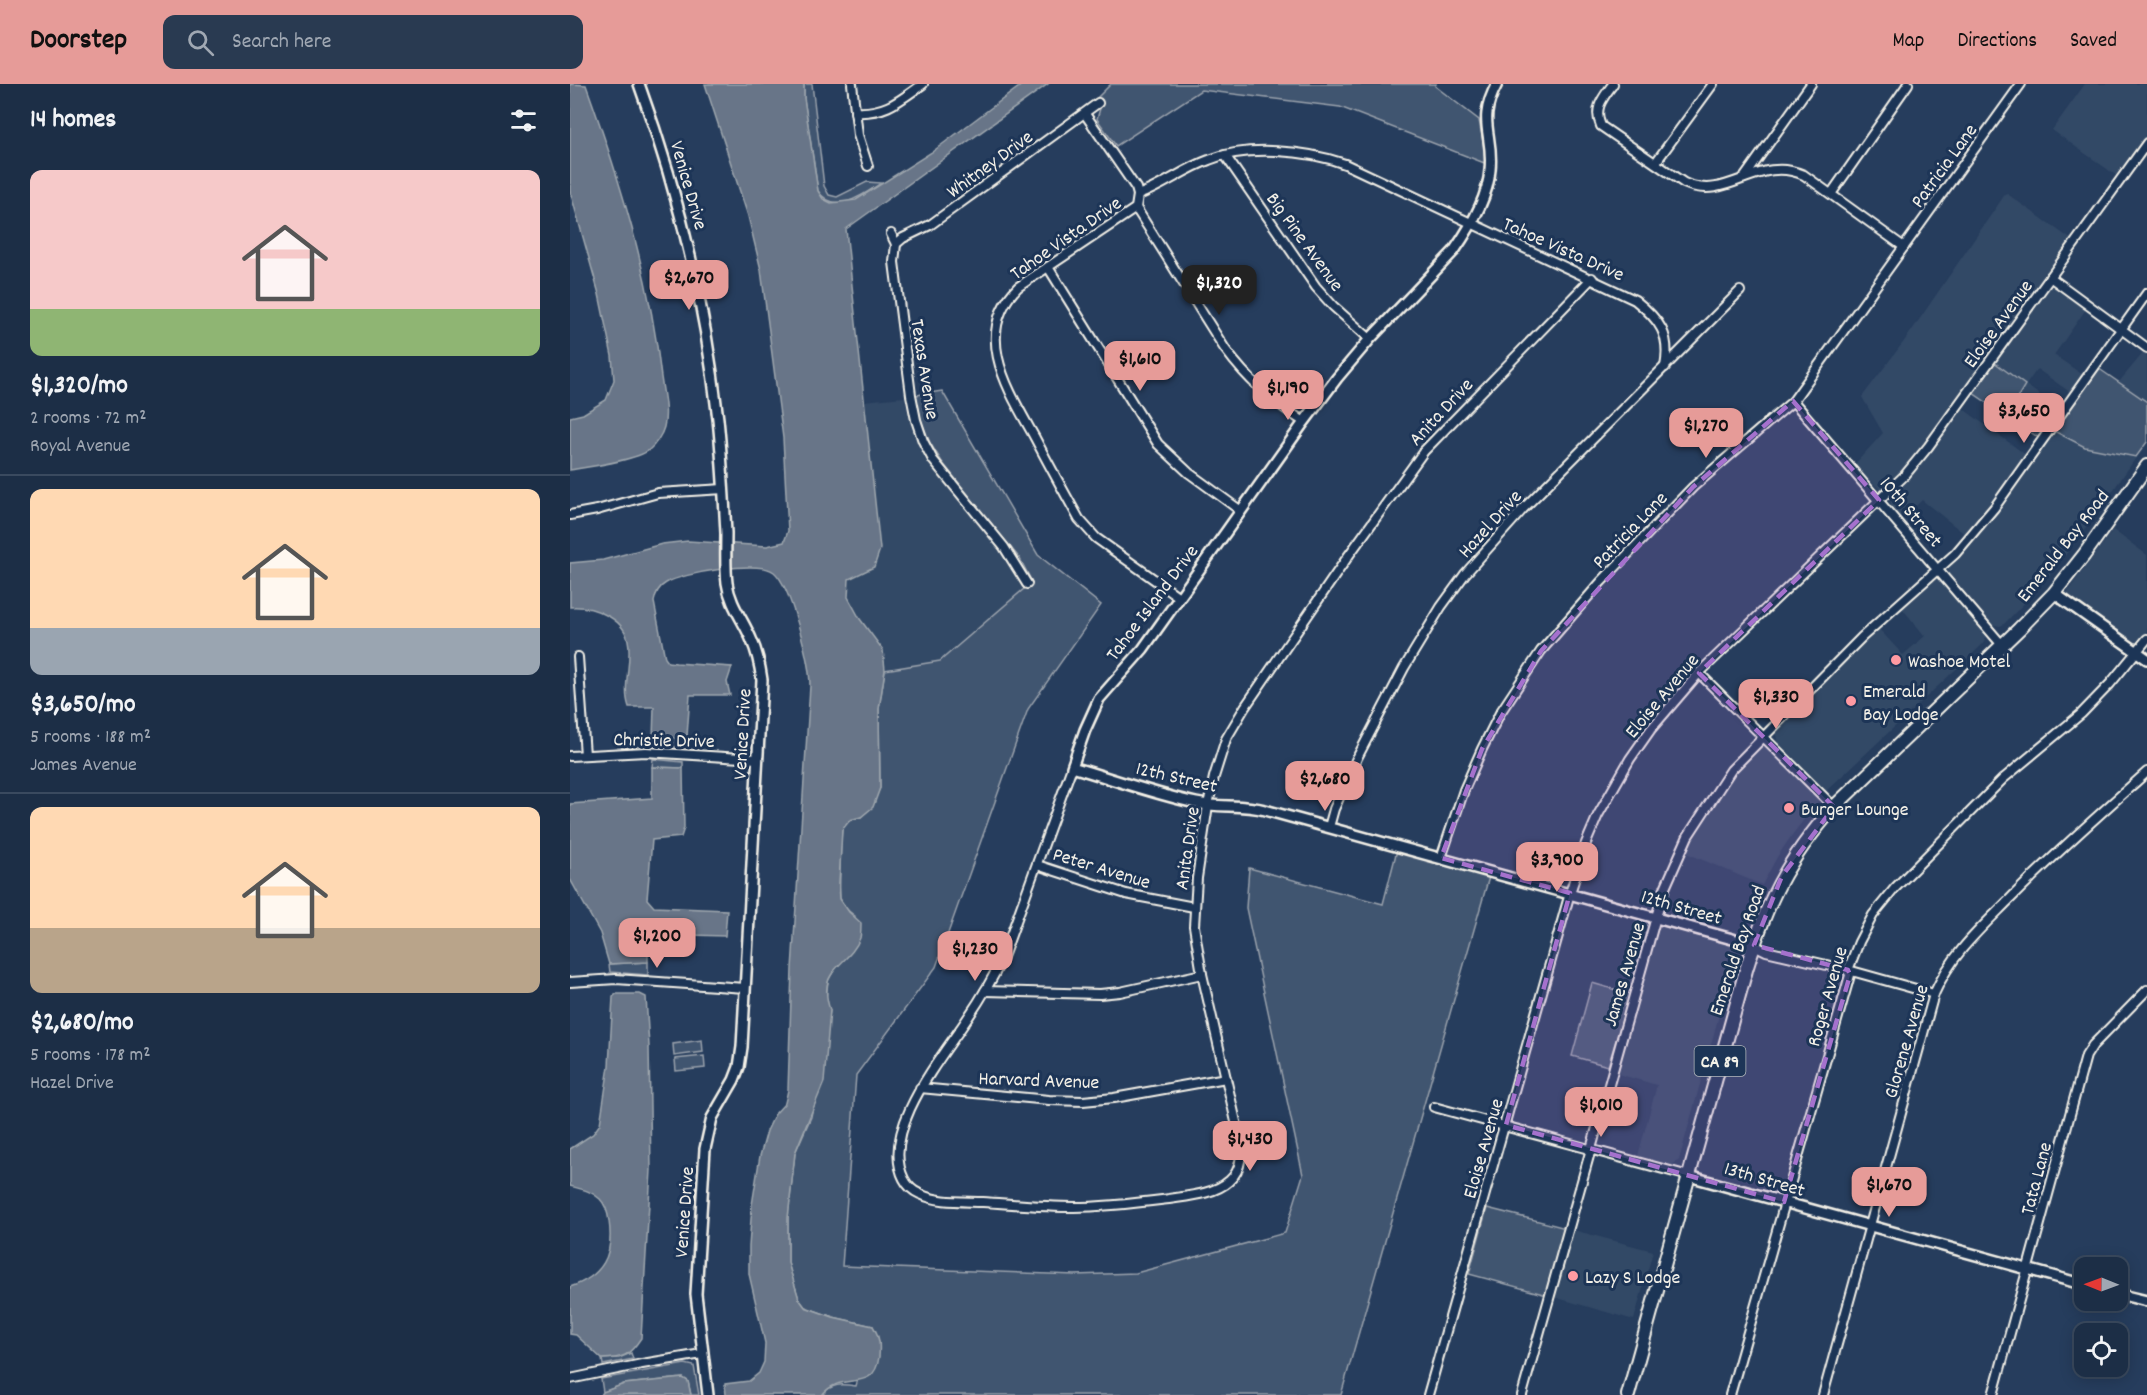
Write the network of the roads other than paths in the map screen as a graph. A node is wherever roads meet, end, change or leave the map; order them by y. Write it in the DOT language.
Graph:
graph roads {
  1 [pos="639,84"];
  2 [pos="852,84"];
  3 [pos="922,84"];
  4 [pos="1497,84"];
  5 [pos="1613,84"];
  6 [pos="1713,84"];
  7 [pos="1811,84"];
  8 [pos="1908,84"];
  9 [pos="2021,84"];
  10 [pos="1098,103"];
  11 [pos="855,112"];
  12 [pos="1085,114"];
  13 [pos="2147,143"];
  14 [pos="1225,155"];
  15 [pos="1656,162"];
  16 [pos="868,166"];
  17 [pos="1743,178"];
  18 [pos="1830,194"];
  19 [pos="1138,195"];
  20 [pos="1136,208"];
  21 [pos="1471,224"];
  22 [pos="891,234"];
  23 [pos="896,244"];
  24 [pos="1904,247"];
  25 [pos="1048,267"];
  26 [pos="2050,277"];
  27 [pos="1592,278"];
  28 [pos="1740,291"];
  29 [pos="2147,293"];
  30 [pos="2122,329"];
  31 [pos="1370,339"];
  32 [pos="2147,348"];
  33 [pos="1665,367"];
  34 [pos="1793,401"];
  35 [pos="1304,422"];
  36 [pos="2147,466"];
  37 [pos="724,489"];
  38 [pos="1880,500"];
  39 [pos="1241,511"];
  40 [pos="570,515"];
  41 [pos="1937,569"];
  42 [pos="1027,584"];
  43 [pos="2054,593"];
  44 [pos="1179,597"];
  45 [pos="2147,639"];
  46 [pos="2002,645"];
  47 [pos="2137,652"];
  48 [pos="578,657"];
  49 [pos="2147,659"];
  50 [pos="1699,674"];
  51 [pos="1764,735"];
  52 [pos="585,755"];
  53 [pos="570,756"];
  54 [pos="757,759"];
  55 [pos="1072,767"];
  56 [pos="2147,771"];
  57 [pos="1208,805"];
  58 [pos="1834,807"];
  59 [pos="1329,827"];
  60 [pos="1441,858"];
  61 [pos="1036,865"];
  62 [pos="1570,893"];
  63 [pos="1194,907"];
  64 [pos="1656,917"];
  65 [pos="1754,945"];
  66 [pos="1848,970"];
  67 [pos="1202,974"];
  68 [pos="570,982"];
  69 [pos="745,988"];
  70 [pos="2147,990"];
  71 [pos="985,991"];
  72 [pos="1934,994"];
  73 [pos="1226,1078"];
  74 [pos="920,1088"];
  75 [pos="1434,1107"];
  76 [pos="1506,1125"];
  77 [pos="1591,1149"];
  78 [pos="1689,1176"];
  79 [pos="908,1185"];
  80 [pos="1784,1202"];
  81 [pos="1871,1226"];
  82 [pos="2028,1269"];
  83 [pos="2074,1282"];
  84 [pos="2128,1296"];
  85 [pos="2147,1301"];
  86 [pos="702,1354"];
  87 [pos="570,1379"];
  88 [pos="708,1395"];
  89 [pos="1428,1395"];
  90 [pos="1522,1395"];
  91 [pos="1628,1395"];
  92 [pos="1730,1395"];
  93 [pos="1823,1395"];
  94 [pos="1993,1395"];
  1 -- 37 [label="street, Venice Drive"];
  2 -- 11 [label="street"];
  3 -- 11 [label="street"];
  4 -- 21 [label="street, Tahoe Island Drive"];
  5 -- 15 [label="street"];
  6 -- 15 [label="street"];
  7 -- 17 [label="street"];
  8 -- 18 [label="street"];
  9 -- 24 [label="street, Patricia Lane"];
  10 -- 12 [label="street, Whitney Drive"];
  11 -- 16 [label="street"];
  12 -- 19 [label="street"];
  12 -- 23 [label="street, Whitney Drive"];
  13 -- 26 [label="street, Eloise Avenue"];
  14 -- 19 [label="street, Tahoe Vista Drive"];
  14 -- 21 [label="street, Tahoe Vista Drive"];
  14 -- 31 [label="street, Big Pine Avenue"];
  15 -- 17 [label="street"];
  17 -- 18 [label="street"];
  18 -- 24 [label="street"];
  19 -- 20 [label="street, Tahoe Vista Drive"];
  20 -- 25 [label="street, Tahoe Vista Drive"];
  20 -- 35 [label="street"];
  21 -- 27 [label="street, Tahoe Vista Drive"];
  21 -- 31 [label="street, Tahoe Island Drive"];
  22 -- 23 [label="street, Texas Avenue"];
  23 -- 42 [label="street, Texas Avenue"];
  24 -- 34 [label="street, Patricia Lane"];
  25 -- 39 [label="street"];
  25 -- 44 [label="street, Tahoe Vista Drive"];
  26 -- 30 [label="street"];
  26 -- 38 [label="street, Eloise Avenue"];
  27 -- 33 [label="street, Tahoe Vista Drive"];
  27 -- 57 [label="street, Anita Drive"];
  28 -- 33 [label="street, Hazel Drive"];
  29 -- 30 [label="street, James Avenue"];
  30 -- 32 [label="street"];
  30 -- 41 [label="street, James Avenue"];
  31 -- 35 [label="street, Tahoe Island Drive"];
  33 -- 59 [label="street, Hazel Drive"];
  34 -- 38 [label="street, 10th Street"];
  34 -- 60 [label="street, Patricia Lane"];
  35 -- 39 [label="street, Tahoe Island Drive"];
  36 -- 43 [label="main road, Emerald Bay Road / CA 89"];
  37 -- 40 [label="street"];
  37 -- 54 [label="street, Venice Drive"];
  38 -- 41 [label="street, 10th Street"];
  38 -- 50 [label="street, Eloise Avenue"];
  39 -- 44 [label="street, Tahoe Island Drive"];
  41 -- 46 [label="street, 10th Street"];
  41 -- 51 [label="street, James Avenue"];
  43 -- 46 [label="main road, Emerald Bay Road / CA 89"];
  43 -- 47 [label="street"];
  44 -- 55 [label="street, Tahoe Island Drive"];
  45 -- 47 [label="street, Roger Avenue"];
  46 -- 58 [label="main road, Emerald Bay Road / CA 89"];
  47 -- 49 [label="street"];
  47 -- 66 [label="street, Roger Avenue"];
  48 -- 52 [label="street"];
  50 -- 51 [label="street"];
  50 -- 62 [label="street, Eloise Avenue"];
  51 -- 58 [label="street"];
  51 -- 64 [label="street, James Avenue"];
  52 -- 53 [label="street, Christie Drive"];
  52 -- 54 [label="street, Christie Drive"];
  54 -- 69 [label="street, Venice Drive"];
  55 -- 57 [label="street, 12th Street"];
  55 -- 61 [label="street, Tahoe Island Drive"];
  56 -- 72 [label="street, Glorene Avenue"];
  57 -- 59 [label="street, 12th Street"];
  57 -- 63 [label="street, Anita Drive"];
  58 -- 65 [label="main road, Emerald Bay Road / CA 89"];
  59 -- 60 [label="street, 12th Street"];
  60 -- 62 [label="street, 12th Street"];
  61 -- 63 [label="street, Peter Avenue"];
  61 -- 71 [label="street, Tahoe Island Drive"];
  62 -- 64 [label="street, 12th Street"];
  62 -- 76 [label="street, Eloise Avenue"];
  63 -- 67 [label="street, Anita Drive"];
  64 -- 65 [label="street, 12th Street"];
  64 -- 77 [label="street, James Avenue"];
  65 -- 66 [label="street, 12th Street"];
  65 -- 78 [label="main road, Emerald Bay Road / CA 89"];
  66 -- 72 [label="street, 12th Street"];
  66 -- 80 [label="street, Roger Avenue"];
  67 -- 71 [label="street"];
  67 -- 73 [label="street, Anita Drive"];
  68 -- 69 [label="street"];
  69 -- 86 [label="street, Venice Drive"];
  70 -- 82 [label="street, Tata Lane"];
  71 -- 74 [label="street, Tahoe Island Drive"];
  72 -- 81 [label="street, Glorene Avenue"];
  73 -- 74 [label="street, Harvard Avenue"];
  73 -- 79 [label="street, Anita Drive"];
  74 -- 79 [label="street, Tahoe Island Drive"];
  75 -- 76 [label="street, 13th Street"];
  76 -- 77 [label="street, 13th Street"];
  76 -- 89 [label="street, Eloise Avenue"];
  77 -- 78 [label="street, 13th Street"];
  77 -- 90 [label="street, James Avenue"];
  78 -- 80 [label="street, 13th Street"];
  78 -- 91 [label="main road, Emerald Bay Road / CA 89"];
  80 -- 81 [label="street, 13th Street"];
  80 -- 92 [label="street, Roger Avenue"];
  81 -- 82 [label="street, 13th Street"];
  81 -- 93 [label="street, Glorene Avenue"];
  82 -- 83 [label="street, 13th Street"];
  82 -- 94 [label="street, Tata Lane"];
  84 -- 85 [label="street"];
  86 -- 87 [label="street"];
  86 -- 88 [label="street, Venice Drive"];
}
